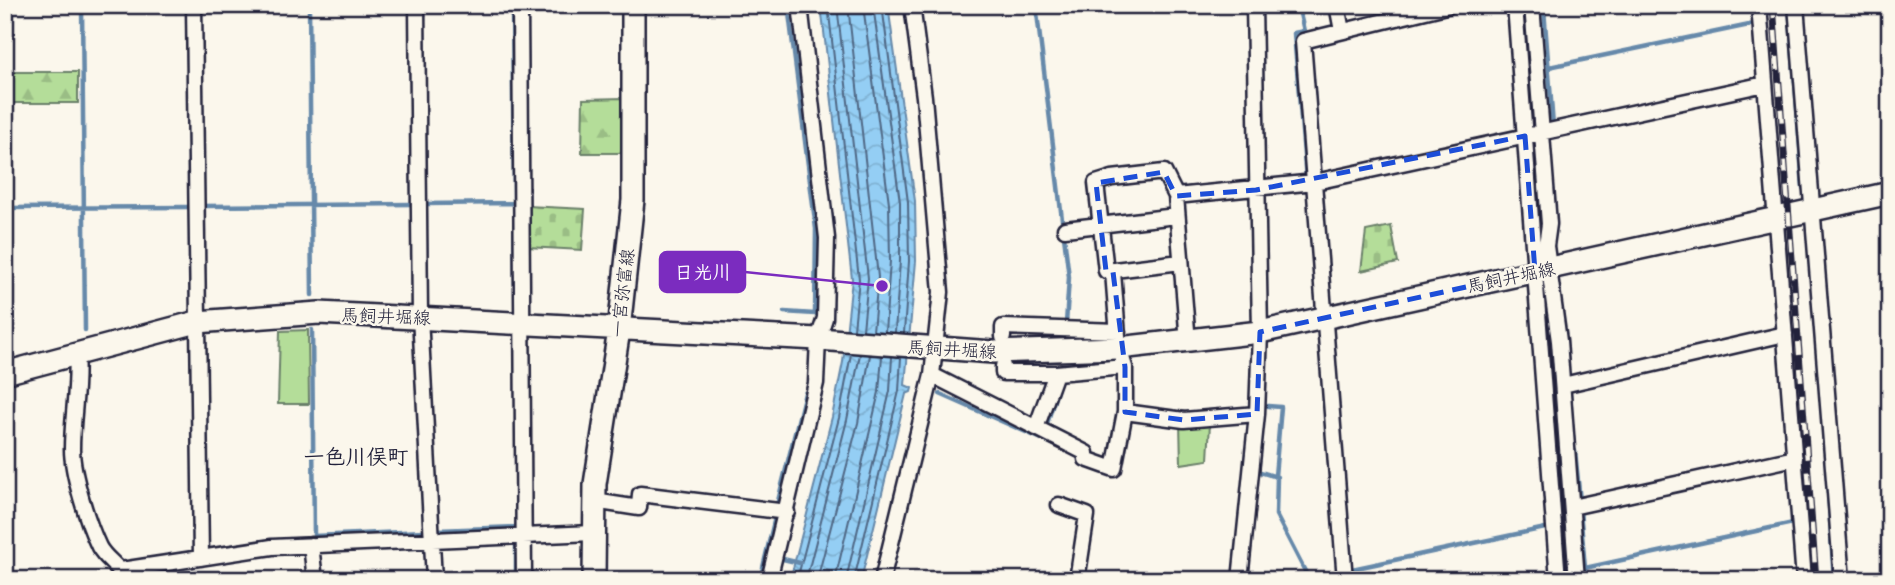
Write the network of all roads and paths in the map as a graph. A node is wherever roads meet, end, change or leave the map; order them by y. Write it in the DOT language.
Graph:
graph roads {
  1 [pos="194,5"];
  2 [pos="416,5"];
  3 [pos="520,5"];
  4 [pos="633,5"];
  5 [pos="800,5"];
  6 [pos="912,5"];
  7 [pos="1254,5"];
  8 [pos="1338,5"];
  9 [pos="1450,5"];
  10 [pos="1515,5"];
  11 [pos="1532,5"];
  12 [pos="1759,5"];
  13 [pos="1796,5"];
  14 [pos="1395,12"];
  15 [pos="1342,31"];
  16 [pos="1765,83"];
  17 [pos="1541,132"];
  18 [pos="1525,136"];
  19 [pos="1315,182"];
  20 [pos="1256,190"];
  21 [pos="1890,193"];
  22 [pos="1176,196"];
  23 [pos="1813,211"];
  24 [pos="1176,216"];
  25 [pos="1775,219"];
  26 [pos="1101,225"];
  27 [pos="1065,229"];
  28 [pos="1181,262"];
  29 [pos="1543,270"];
  30 [pos="1113,272"];
  31 [pos="420,316"];
  32 [pos="1324,318"];
  33 [pos="197,322"];
  34 [pos="523,324"];
  35 [pos="619,330"];
  36 [pos="1260,332"];
  37 [pos="1785,334"];
  38 [pos="1003,337"];
  39 [pos="821,339"];
  40 [pos="1188,342"];
  41 [pos="932,348"];
  42 [pos="1121,348"];
  43 [pos="76,352"];
  44 [pos="1003,366"];
  45 [pos="5,373"];
  46 [pos="1056,373"];
  47 [pos="932,375"];
  48 [pos="1563,385"];
  49 [pos="1125,412"];
  50 [pos="1257,414"];
  51 [pos="1036,428"];
  52 [pos="1795,458"];
  53 [pos="594,501"];
  54 [pos="1059,505"];
  55 [pos="1572,507"];
  56 [pos="786,512"];
  57 [pos="593,533"];
  58 [pos="524,534"];
  59 [pos="432,538"];
  60 [pos="311,545"];
  61 [pos="201,558"];
  62 [pos="124,575"];
  63 [pos="314,580"];
  64 [pos="434,580"];
  65 [pos="524,580"];
  66 [pos="594,580"];
  67 [pos="769,580"];
  68 [pos="882,580"];
  69 [pos="1077,580"];
  70 [pos="1240,580"];
  71 [pos="1345,580"];
  72 [pos="1558,580"];
  73 [pos="1577,580"];
  74 [pos="1804,580"];
  75 [pos="1842,580"];
  1 -- 33 [label="street"];
  2 -- 31 [label="street"];
  3 -- 34 [label="street"];
  4 -- 35 [label="main road, 一宮弥富線"];
  5 -- 39 [label="street"];
  6 -- 41 [label="street"];
  7 -- 20 [label="street"];
  8 -- 15 [label="street"];
  9 -- 14 [label="street"];
  10 -- 18 [label="street"];
  11 -- 17 [label="street"];
  12 -- 16 [label="street"];
  13 -- 23 [label="street"];
  14 -- 15 [label="street"];
  15 -- 19 [label="street"];
  16 -- 17 [label="street"];
  16 -- 25 [label="street"];
  17 -- 18 [label="street"];
  17 -- 29 [label="street"];
  18 -- 19 [label="street"];
  18 -- 29 [label="street"];
  19 -- 20 [label="street"];
  19 -- 32 [label="street"];
  20 -- 22 [label="street"];
  20 -- 36 [label="street"];
  21 -- 23 [label="main road, 馬飼井堀線"];
  22 -- 24 [label="street"];
  22 -- 26 [label="street"];
  23 -- 25 [label="main road, 馬飼井堀線"];
  23 -- 75 [label="street"];
  24 -- 26 [label="street"];
  24 -- 28 [label="street"];
  25 -- 29 [label="main road, 馬飼井堀線"];
  25 -- 37 [label="street"];
  26 -- 27 [label="street"];
  26 -- 30 [label="street"];
  28 -- 30 [label="street"];
  28 -- 40 [label="street"];
  29 -- 32 [label="main road, 馬飼井堀線"];
  29 -- 48 [label="street"];
  29 -- 72 [label="street"];
  30 -- 42 [label="street"];
  31 -- 33 [label="main road, 馬飼井堀線"];
  31 -- 34 [label="main road, 馬飼井堀線"];
  31 -- 59 [label="street"];
  32 -- 36 [label="main road, 馬飼井堀線"];
  32 -- 71 [label="street"];
  33 -- 43 [label="main road, 馬飼井堀線"];
  33 -- 61 [label="street"];
  34 -- 35 [label="main road, 馬飼井堀線"];
  34 -- 58 [label="street"];
  35 -- 39 [label="main road, 馬飼井堀線"];
  35 -- 53 [label="main road, 一宮弥富線"];
  36 -- 40 [label="main road, 馬飼井堀線"];
  36 -- 50 [label="street"];
  37 -- 48 [label="street"];
  37 -- 52 [label="street"];
  38 -- 42 [label="street"];
  39 -- 41 [label="main road, 馬飼井堀線"];
  39 -- 56 [label="street"];
  40 -- 42 [label="main road, 馬飼井堀線"];
  41 -- 42 [label="main road, 馬飼井堀線"];
  41 -- 47 [label="street"];
  42 -- 46 [label="street"];
  42 -- 49 [label="street"];
  43 -- 45 [label="main road, 馬飼井堀線"];
  43 -- 62 [label="street"];
  44 -- 46 [label="street"];
  46 -- 51 [label="street"];
  47 -- 51 [label="street"];
  47 -- 68 [label="street"];
  48 -- 55 [label="street"];
  49 -- 50 [label="street"];
  49 -- 51 [label="street"];
  50 -- 70 [label="street"];
  52 -- 55 [label="street"];
  52 -- 74 [label="street"];
  53 -- 56 [label="street"];
  53 -- 57 [label="main road, 一宮弥富線"];
  54 -- 69 [label="street"];
  55 -- 73 [label="street"];
  56 -- 67 [label="street"];
  57 -- 58 [label="street"];
  57 -- 66 [label="main road, 一宮弥富線"];
  58 -- 59 [label="street"];
  58 -- 65 [label="street"];
  59 -- 60 [label="street"];
  59 -- 64 [label="street"];
  60 -- 61 [label="street"];
  60 -- 63 [label="street"];
  61 -- 62 [label="street"];
}
